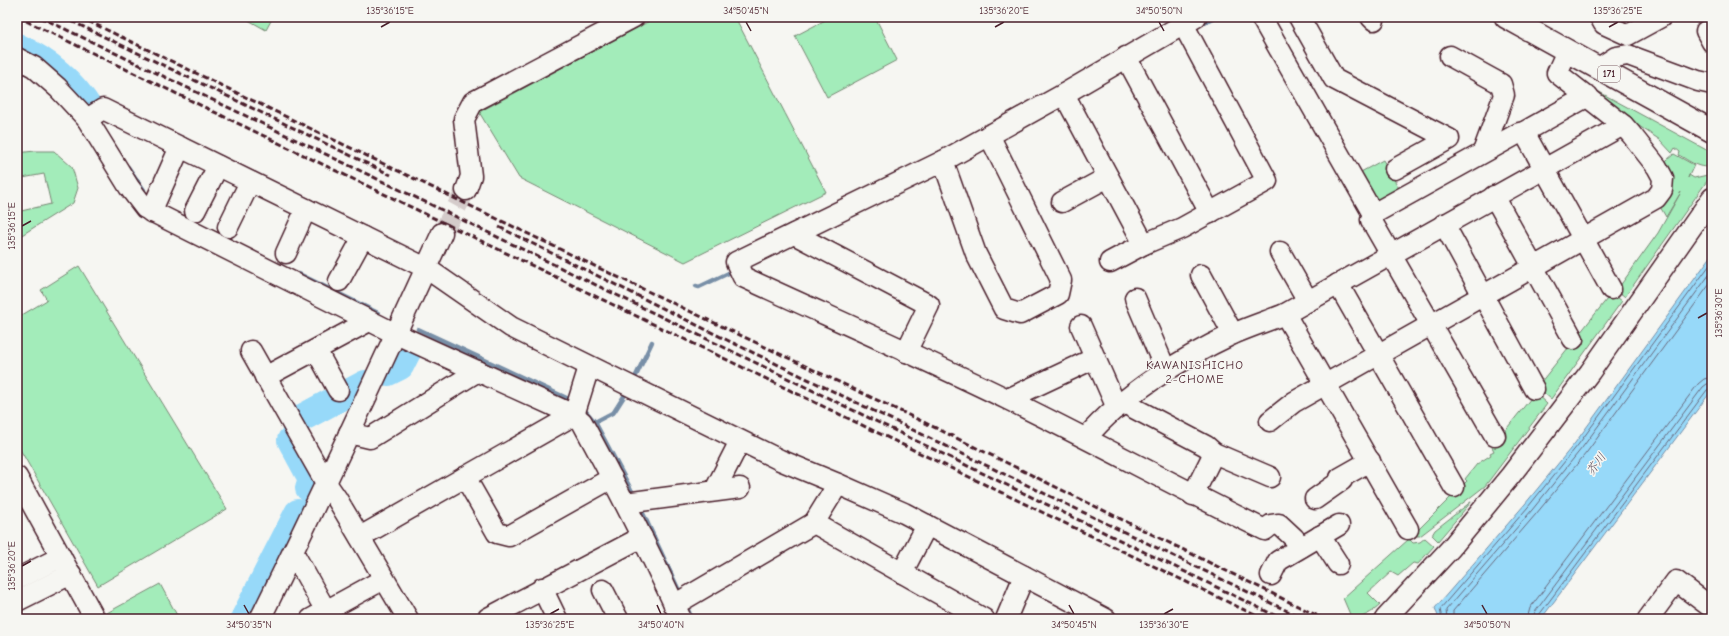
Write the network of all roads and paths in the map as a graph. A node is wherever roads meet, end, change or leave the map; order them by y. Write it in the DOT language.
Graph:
graph roads {
  1 [pos="634,17"];
  2 [pos="1261,17"];
  3 [pos="1299,17"];
  4 [pos="1506,17"];
  5 [pos="1600,17"];
  6 [pos="1661,17"];
  7 [pos="1188,26"];
  8 [pos="1567,51"];
  9 [pos="1450,56"];
  10 [pos="1126,57"];
  11 [pos="17,58"];
  12 [pos="1599,68"];
  13 [pos="1712,84"];
  14 [pos="1064,94"];
  15 [pos="1588,96"];
  16 [pos="1497,116"];
  17 [pos="87,119"];
  18 [pos="1623,125"];
  19 [pos="1712,131"];
  20 [pos="1521,133"];
  21 [pos="989,135"];
  22 [pos="180,147"];
  23 [pos="1483,152"];
  24 [pos="943,161"];
  25 [pos="218,166"];
  26 [pos="1395,169"];
  27 [pos="1544,169"];
  28 [pos="1108,177"];
  29 [pos="250,182"];
  30 [pos="466,190"];
  31 [pos="1494,196"];
  32 [pos="1712,198"];
  33 [pos="1062,202"];
  34 [pos="306,209"];
  35 [pos="195,211"];
  36 [pos="151,212"];
  37 [pos="1210,213"];
  38 [pos="1374,214"];
  39 [pos="1444,224"];
  40 [pos="228,227"];
  41 [pos="442,233"];
  42 [pos="794,234"];
  43 [pos="363,237"];
  44 [pos="1583,239"];
  45 [pos="1144,244"];
  46 [pos="1280,252"];
  47 [pos="286,253"];
  48 [pos="1391,254"];
  49 [pos="1110,262"];
  50 [pos="1533,267"];
  51 [pos="426,268"];
  52 [pos="1201,275"];
  53 [pos="339,281"];
  54 [pos="1338,284"];
  55 [pos="1611,290"];
  56 [pos="1483,295"];
  57 [pos="1135,298"];
  58 [pos="1308,301"];
  59 [pos="1285,314"];
  60 [pos="370,321"];
  61 [pos="1430,325"];
  62 [pos="1081,326"];
  63 [pos="396,334"];
  64 [pos="1233,334"];
  65 [pos="1573,339"];
  66 [pos="316,350"];
  67 [pos="250,351"];
  68 [pos="906,352"];
  69 [pos="1378,354"];
  70 [pos="1095,358"];
  71 [pos="589,367"];
  72 [pos="478,371"];
  73 [pos="1166,371"];
  74 [pos="265,377"];
  75 [pos="1325,384"];
  76 [pos="1534,389"];
  77 [pos="338,390"];
  78 [pos="1008,399"];
  79 [pos="1120,406"];
  80 [pos="574,415"];
  81 [pos="1270,421"];
  82 [pos="349,434"];
  83 [pos="1495,436"];
  84 [pos="1086,438"];
  85 [pos="740,441"];
  86 [pos="1214,453"];
  87 [pos="1370,461"];
  88 [pos="465,477"];
  89 [pos="1270,477"];
  90 [pos="612,478"];
  91 [pos="18,481"];
  92 [pos="326,483"];
  93 [pos="838,484"];
  94 [pos="1454,487"];
  95 [pos="740,488"];
  96 [pos="715,490"];
  97 [pos="1193,495"];
  98 [pos="1315,499"];
  99 [pos="625,503"];
  100 [pos="814,523"];
  101 [pos="927,525"];
  102 [pos="1339,525"];
  103 [pos="1408,528"];
  104 [pos="1320,536"];
  105 [pos="360,537"];
  106 [pos="642,537"];
  107 [pos="1301,547"];
  108 [pos="293,552"];
  109 [pos="61,557"];
  110 [pos="1338,564"];
  111 [pos="902,572"];
  112 [pos="70,574"];
  113 [pos="1271,575"];
  114 [pos="1024,576"];
  115 [pos="17,579"];
  116 [pos="384,579"];
  117 [pos="542,588"];
  118 [pos="603,590"];
  119 [pos="17,601"];
  120 [pos="1712,608"];
  121 [pos="679,610"];
  122 [pos="319,615"];
  123 [pos="95,619"];
  124 [pos="260,619"];
  125 [pos="408,619"];
  126 [pos="489,619"];
  127 [pos="557,619"];
  128 [pos="618,619"];
  129 [pos="984,619"];
  130 [pos="1006,619"];
  131 [pos="1106,619"];
  132 [pos="1385,619"];
  133 [pos="1648,619"];
  1 -- 30 [label="street"];
  2 -- 38 [label="street"];
  3 -- 26 [label="street"];
  4 -- 8 [label="highway, 171"];
  5 -- 6 [label="street"];
  7 -- 10 [label="street"];
  7 -- 37 [label="street"];
  8 -- 12 [label="highway, 171"];
  8 -- 15 [label="street"];
  9 -- 16 [label="street"];
  10 -- 14 [label="street"];
  10 -- 37 [label="street"];
  11 -- 17 [label="street"];
  12 -- 13 [label="street"];
  12 -- 19 [label="highway, 171"];
  14 -- 21 [label="street"];
  14 -- 28 [label="street"];
  15 -- 18 [label="street"];
  15 -- 20 [label="street"];
  16 -- 20 [label="street"];
  16 -- 23 [label="street"];
  17 -- 22 [label="street"];
  17 -- 36 [label="street"];
  18 -- 27 [label="street"];
  18 -- 44 [label="street"];
  20 -- 23 [label="street"];
  20 -- 27 [label="street"];
  21 -- 24 [label="street"];
  21 -- 24 [label="street"];
  22 -- 25 [label="street"];
  22 -- 36 [label="street"];
  23 -- 38 [label="street"];
  24 -- 42 [label="street"];
  25 -- 29 [label="street"];
  25 -- 35 [label="street"];
  27 -- 31 [label="street"];
  27 -- 44 [label="street"];
  28 -- 33 [label="street"];
  28 -- 45 [label="street"];
  29 -- 34 [label="street"];
  29 -- 40 [label="street"];
  31 -- 39 [label="street"];
  31 -- 50 [label="street"];
  32 -- 132 [label="street"];
  34 -- 43 [label="street"];
  34 -- 47 [label="street"];
  36 -- 60 [label="street"];
  37 -- 45 [label="street"];
  38 -- 48 [label="street"];
  39 -- 48 [label="street"];
  39 -- 56 [label="street"];
  41 -- 51 [label="street"];
  42 -- 68 [label="street"];
  42 -- 68 [label="street"];
  43 -- 51 [label="street"];
  43 -- 53 [label="street"];
  44 -- 50 [label="street"];
  44 -- 55 [label="street"];
  45 -- 49 [label="street"];
  46 -- 58 [label="street"];
  48 -- 54 [label="street"];
  48 -- 61 [label="street"];
  50 -- 56 [label="street"];
  50 -- 65 [label="street"];
  51 -- 63 [label="street"];
  51 -- 71 [label="street"];
  52 -- 64 [label="street"];
  54 -- 58 [label="street"];
  54 -- 69 [label="street"];
  56 -- 61 [label="street"];
  56 -- 76 [label="street"];
  57 -- 73 [label="street"];
  58 -- 59 [label="street"];
  59 -- 64 [label="street"];
  59 -- 75 [label="street"];
  60 -- 63 [label="street"];
  60 -- 66 [label="street"];
  61 -- 69 [label="street"];
  61 -- 83 [label="street"];
  62 -- 70 [label="street"];
  63 -- 72 [label="street"];
  63 -- 82 [label="street"];
  64 -- 73 [label="street"];
  66 -- 74 [label="street"];
  66 -- 77 [label="street"];
  67 -- 74 [label="street"];
  68 -- 78 [label="street"];
  69 -- 75 [label="street"];
  69 -- 94 [label="street"];
  70 -- 78 [label="street"];
  70 -- 79 [label="street"];
  71 -- 80 [label="street"];
  71 -- 85 [label="street"];
  72 -- 80 [label="street"];
  72 -- 82 [label="street"];
  73 -- 79 [label="street"];
  74 -- 92 [label="street"];
  75 -- 81 [label="street"];
  75 -- 87 [label="street"];
  78 -- 84 [label="street"];
  79 -- 84 [label="street"];
  79 -- 86 [label="street"];
  80 -- 88 [label="street"];
  80 -- 90 [label="street"];
  82 -- 92 [label="street"];
  84 -- 97 [label="street"];
  85 -- 93 [label="street"];
  85 -- 96 [label="street"];
  86 -- 89 [label="street"];
  86 -- 97 [label="street"];
  87 -- 98 [label="street"];
  87 -- 103 [label="street"];
  88 -- 90 [label="street"];
  88 -- 105 [label="street"];
  90 -- 99 [label="street"];
  91 -- 109 [label="street"];
  92 -- 105 [label="street"];
  92 -- 108 [label="street"];
  93 -- 100 [label="street"];
  93 -- 101 [label="street"];
  95 -- 96 [label="street"];
  96 -- 99 [label="street"];
  97 -- 107 [label="street"];
  99 -- 106 [label="street"];
  100 -- 111 [label="street"];
  100 -- 121 [label="street"];
  101 -- 111 [label="street"];
  101 -- 114 [label="street"];
  102 -- 104 [label="street"];
  104 -- 107 [label="street"];
  104 -- 110 [label="street"];
  105 -- 116 [label="street"];
  106 -- 117 [label="street"];
  106 -- 121 [label="street"];
  107 -- 113 [label="street"];
  108 -- 122 [label="street"];
  108 -- 124 [label="street"];
  109 -- 112 [label="street"];
  109 -- 115 [label="street"];
  111 -- 129 [label="street"];
  112 -- 119 [label="street"];
  112 -- 123 [label="street"];
  114 -- 130 [label="street"];
  114 -- 131 [label="street"];
  116 -- 122 [label="street"];
  116 -- 125 [label="street"];
  117 -- 126 [label="street"];
  117 -- 127 [label="street"];
  118 -- 128 [label="street"];
  120 -- 133 [label="street"];
}
